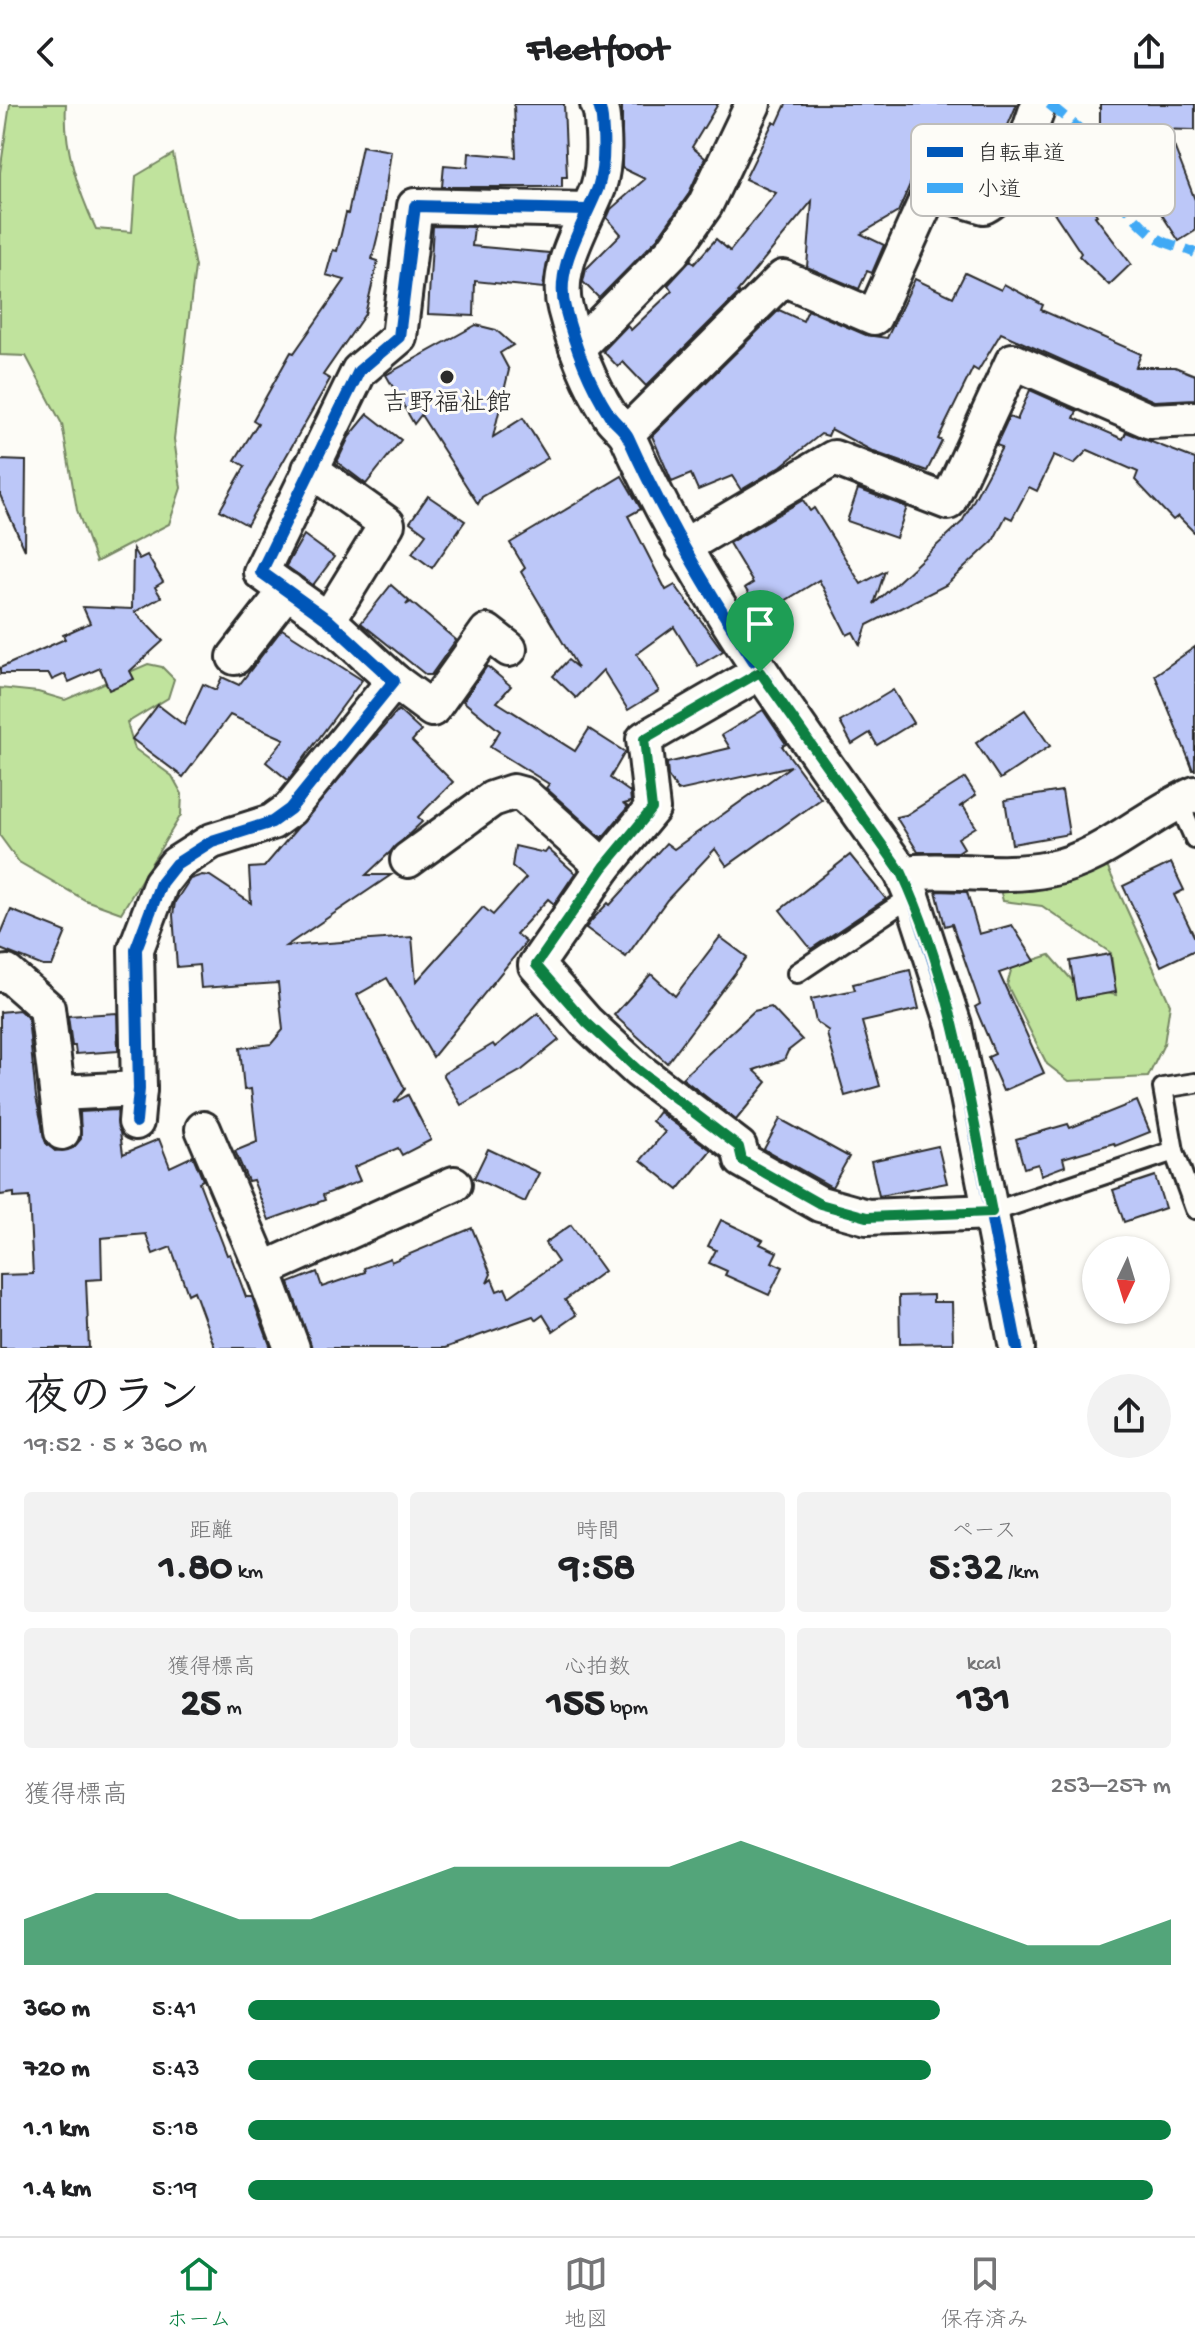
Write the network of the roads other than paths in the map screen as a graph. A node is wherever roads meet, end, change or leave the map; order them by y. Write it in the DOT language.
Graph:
graph roads {
  1 [pos="598,104"];
  2 [pos="753,104"];
  3 [pos="1039,104"];
  4 [pos="1031,124"];
  5 [pos="587,210"];
  6 [pos="919,216"];
  7 [pos="577,348"];
  8 [pos="1195,419"];
  9 [pos="627,433"];
  10 [pos="310,469"];
  11 [pos="683,547"];
  12 [pos="287,590"];
  13 [pos="328,620"];
  14 [pos="509,649"];
  15 [pos="235,657"];
  16 [pos="760,672"];
  17 [pos="394,681"];
  18 [pos="1187,797"];
  19 [pos="1195,839"];
  20 [pos="408,860"];
  21 [pos="604,867"];
  22 [pos="907,884"];
  23 [pos="797,973"];
  24 [pos="0,974"];
  25 [pos="1195,1083"];
  26 [pos="58,1093"];
  27 [pos="203,1129"];
  28 [pos="62,1132"];
  29 [pos="1174,1151"];
  30 [pos="454,1184"];
  31 [pos="1195,1209"];
  32 [pos="992,1212"];
  33 [pos="263,1270"];
  34 [pos="292,1348"];
  35 [pos="1017,1348"];
  1 -- 5 [label="street"];
  2 -- 7 [label="street"];
  3 -- 4 [label="street"];
  5 -- 7 [label="street"];
  5 -- 10 [label="street"];
  6 -- 9 [label="street"];
  7 -- 9 [label="street"];
  8 -- 11 [label="street"];
  9 -- 11 [label="street"];
  10 -- 12 [label="street"];
  10 -- 13 [label="street"];
  11 -- 16 [label="street"];
  12 -- 13 [label="street"];
  12 -- 15 [label="street"];
  13 -- 17 [label="street"];
  14 -- 17 [label="street"];
  16 -- 21 [label="street"];
  16 -- 22 [label="street"];
  17 -- 26 [label="street"];
  18 -- 19 [label="lane"];
  18 -- 22 [label="street"];
  20 -- 21 [label="street"];
  21 -- 32 [label="street"];
  22 -- 23 [label="lane"];
  22 -- 32 [label="street"];
  24 -- 26 [label="street"];
  25 -- 29 [label="lane"];
  26 -- 28 [label="street"];
  27 -- 33 [label="street"];
  29 -- 31 [label="lane"];
  29 -- 32 [label="lane"];
  30 -- 33 [label="street"];
  32 -- 35 [label="street"];
  33 -- 34 [label="street"];
}
